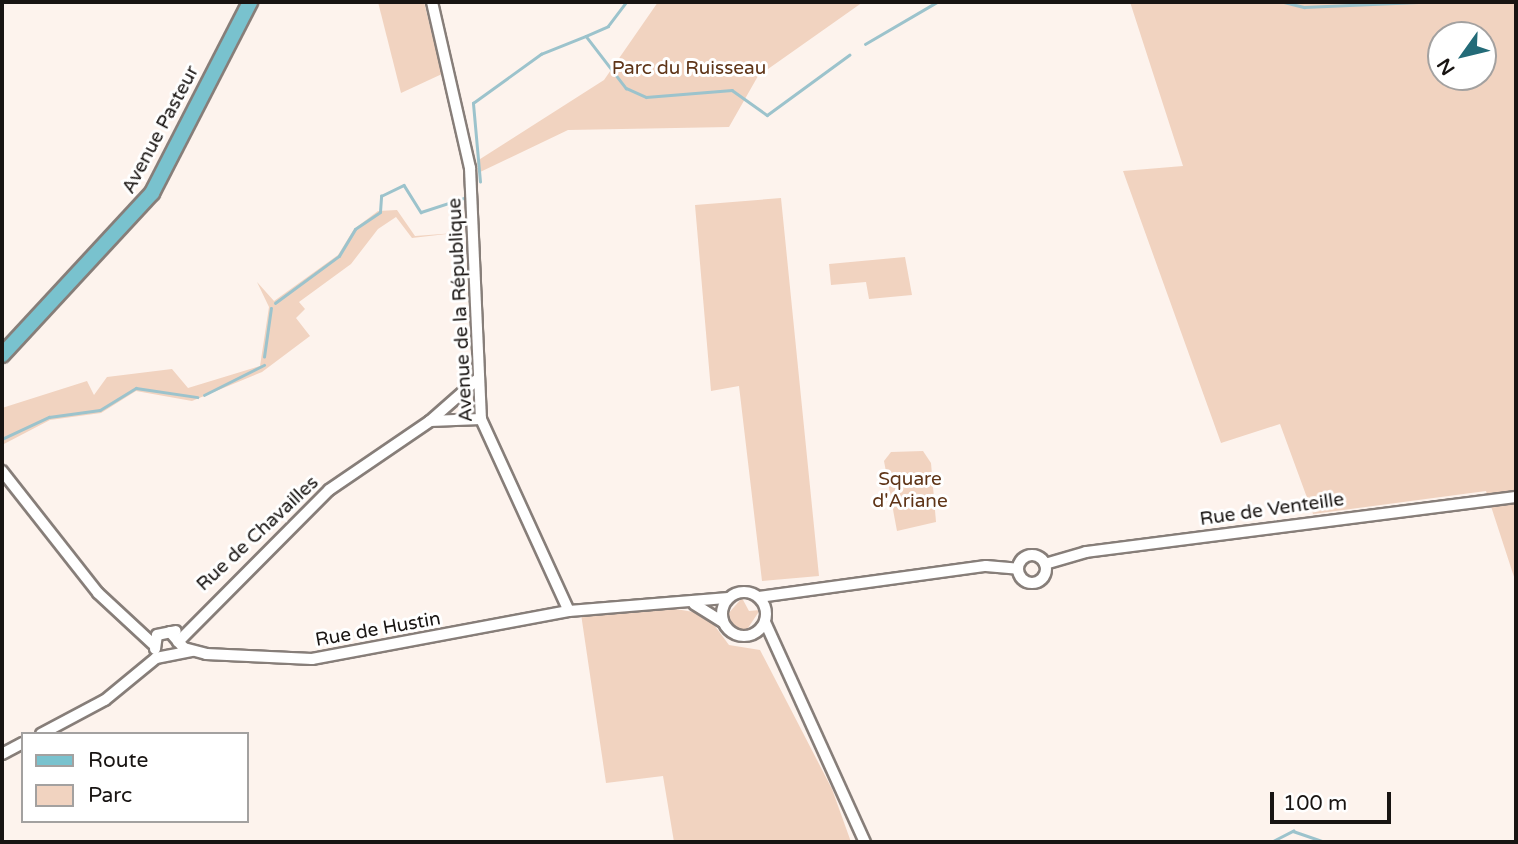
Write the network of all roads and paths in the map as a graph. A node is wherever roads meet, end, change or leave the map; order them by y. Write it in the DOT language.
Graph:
graph roads {
  1 [pos="250,2"];
  2 [pos="432,2"];
  3 [pos="2,355"];
  4 [pos="479,378"];
  5 [pos="481,419"];
  6 [pos="430,421"];
  7 [pos="2,471"];
  8 [pos="1516,491"];
  9 [pos="1504,496"];
  10 [pos="1516,497"];
  11 [pos="1045,564"];
  12 [pos="1018,569"];
  13 [pos="788,592"];
  14 [pos="759,597"];
  15 [pos="728,598"];
  16 [pos="685,601"];
  17 [pos="569,611"];
  18 [pos="765,617"];
  19 [pos="723,622"];
  20 [pos="184,630"];
  21 [pos="170,632"];
  22 [pos="747,637"];
  23 [pos="178,642"];
  24 [pos="161,651"];
  25 [pos="191,651"];
  26 [pos="777,656"];
  27 [pos="45,732"];
  28 [pos="21,744"];
  29 [pos="2,754"];
  30 [pos="865,842"];
  1 -- 3 [label="main road, Avenue Pasteur"];
  2 -- 4 [label="street, Avenue de la République"];
  4 -- 5 [label="street, Avenue de la République"];
  4 -- 6 [label="street, Rue de Chavailles"];
  5 -- 6 [label="street"];
  5 -- 17 [label="street, Avenue de la République"];
  6 -- 20 [label="street, Rue de Chavailles"];
  7 -- 24 [label="street"];
  8 -- 9 [label="street, Rue de Venteille"];
  9 -- 10 [label="street, Rue de Venteille"];
  9 -- 11 [label="street, Rue de Venteille"];
  11 -- 12 [label="street"];
  11 -- 12 [label="street"];
  12 -- 13 [label="street"];
  13 -- 14 [label="street"];
  13 -- 18 [label="street"];
  14 -- 15 [label="street"];
  14 -- 18 [label="street"];
  15 -- 16 [label="street"];
  15 -- 19 [label="street"];
  16 -- 17 [label="street"];
  16 -- 19 [label="street"];
  17 -- 25 [label="street, Rue de Hustin"];
  18 -- 22 [label="street"];
  18 -- 26 [label="street"];
  19 -- 22 [label="street"];
  20 -- 21 [label="street"];
  20 -- 23 [label="street, Rue de Chavailles"];
  21 -- 23 [label="street"];
  21 -- 24 [label="street"];
  22 -- 26 [label="street"];
  23 -- 24 [label="street, Rue de Chavailles"];
  23 -- 25 [label="street"];
  24 -- 25 [label="street, Rue de Hustin"];
  24 -- 27 [label="street"];
  26 -- 30 [label="street"];
  28 -- 29 [label="street"];
}
